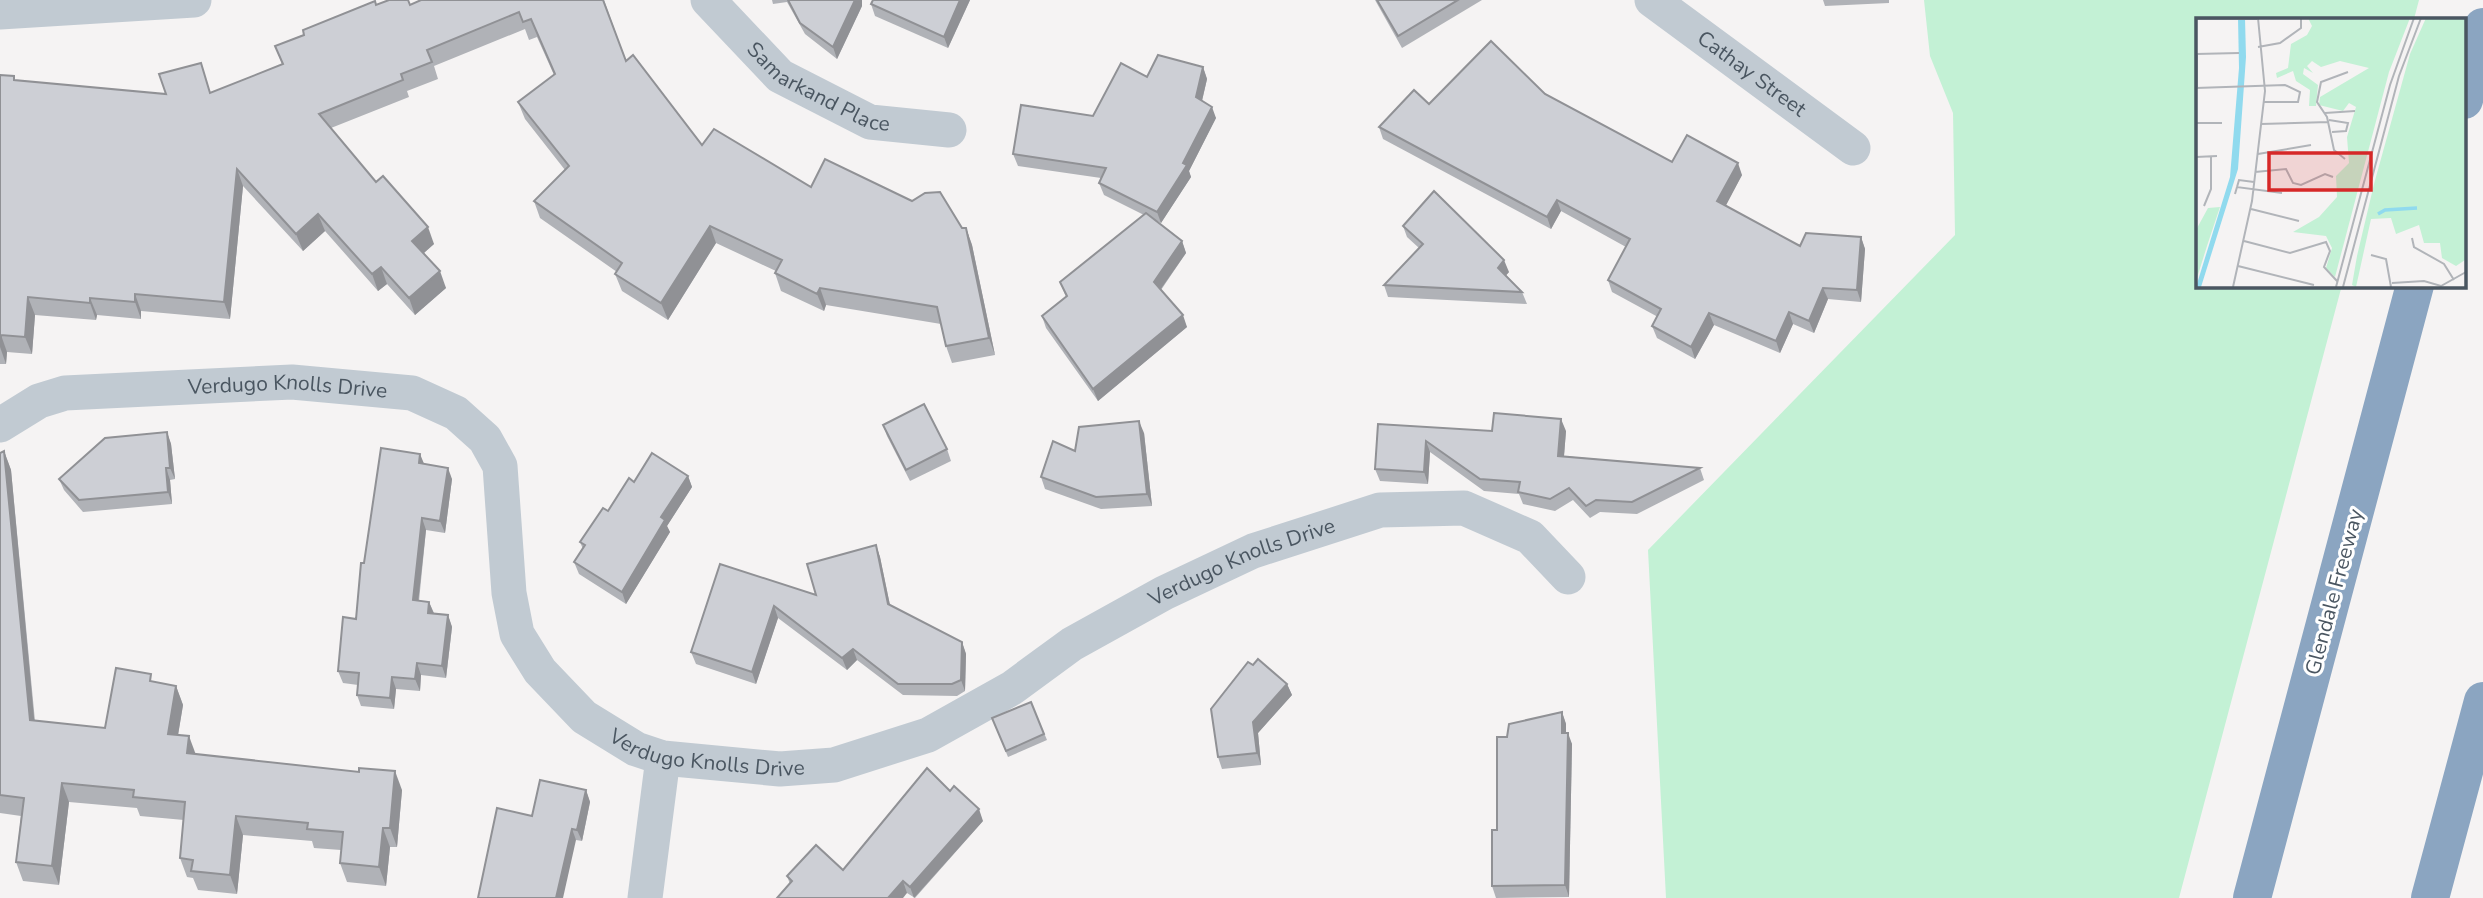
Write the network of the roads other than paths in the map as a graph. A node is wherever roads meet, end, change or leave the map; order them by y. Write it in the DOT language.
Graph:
graph roads {
  1 [pos="194,0"];
  2 [pos="708,0"];
  3 [pos="1652,0"];
  4 [pos="0,12"];
  5 [pos="2483,27"];
  6 [pos="2466,92"];
  7 [pos="949,130"];
  8 [pos="1853,148"];
  9 [pos="2414,287"];
  10 [pos="0,425"];
  11 [pos="1568,577"];
  12 [pos="2483,701"];
  13 [pos="663,758"];
  14 [pos="645,898"];
  15 [pos="2252,898"];
  16 [pos="2430,898"];
  1 -- 4 [label="street"];
  2 -- 7 [label="street, Samarkand Place"];
  3 -- 8 [label="street, Cathay Street"];
  5 -- 6 [label="highway"];
  9 -- 15 [label="highway, Glendale Freeway"];
  10 -- 13 [label="street, Verdugo Knolls Drive"];
  11 -- 13 [label="street, Verdugo Knolls Drive"];
  12 -- 16 [label="highway"];
  13 -- 14 [label="street"];
}
